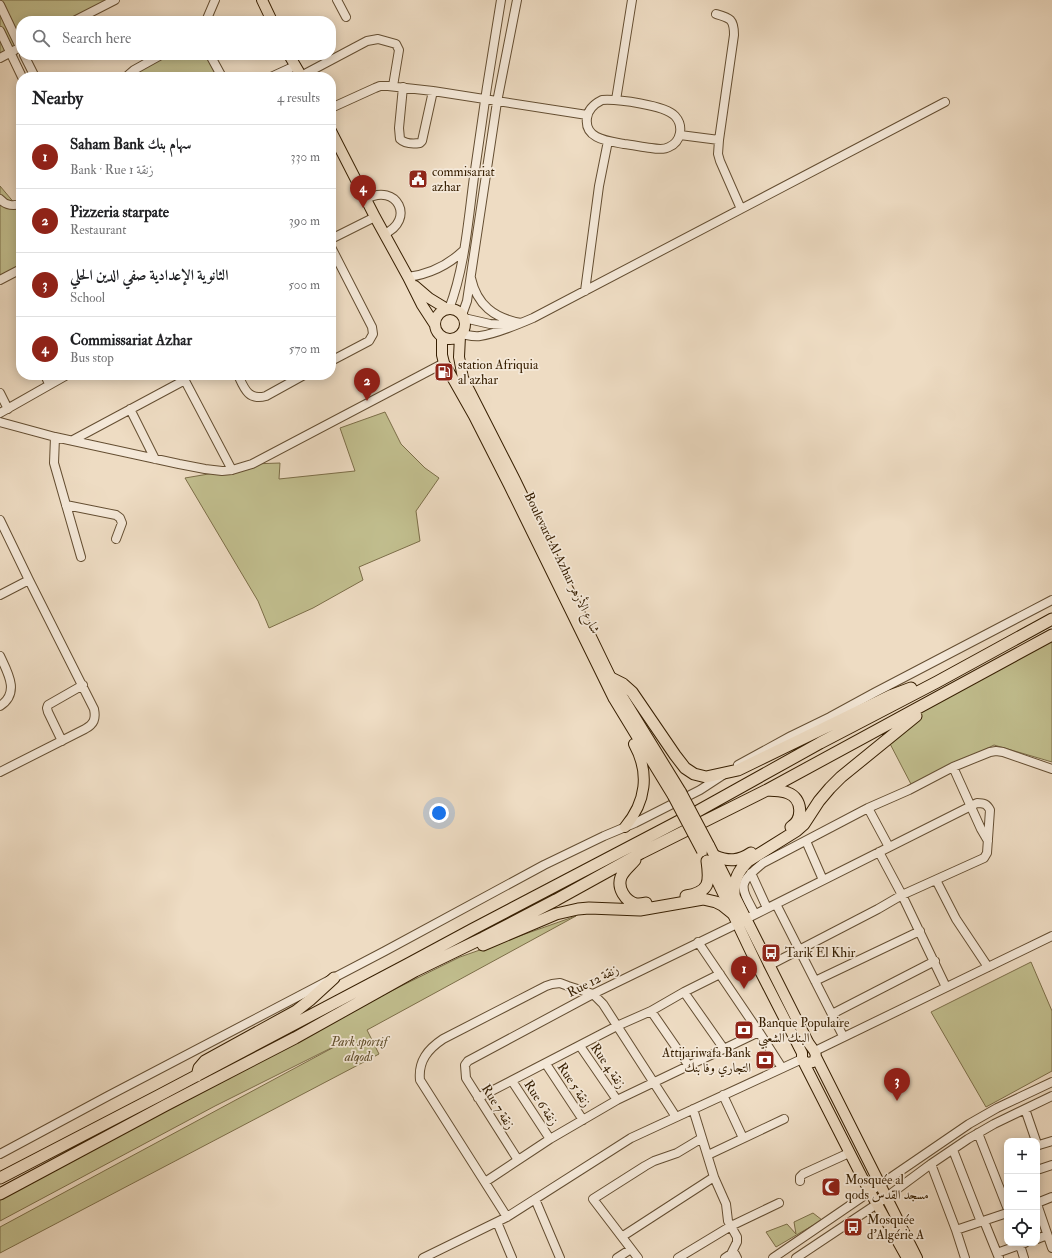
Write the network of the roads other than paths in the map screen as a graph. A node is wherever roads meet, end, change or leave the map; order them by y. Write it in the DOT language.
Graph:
graph roads {
  1 [pos="115,0"];
  2 [pos="215,0"];
  3 [pos="262,0"];
  4 [pos="337,0"];
  5 [pos="501,0"];
  6 [pos="517,0"];
  7 [pos="632,0"];
  8 [pos="0,5"];
  9 [pos="716,14"];
  10 [pos="84,16"];
  11 [pos="208,16"];
  12 [pos="270,16"];
  13 [pos="346,17"];
  14 [pos="0,31"];
  15 [pos="16,38"];
  16 [pos="16,52"];
  17 [pos="10,53"];
  18 [pos="0,58"];
  19 [pos="336,58"];
  20 [pos="27,60"];
  21 [pos="152,60"];
  22 [pos="213,60"];
  23 [pos="292,60"];
  24 [pos="333,60"];
  25 [pos="295,66"];
  26 [pos="20,72"];
  27 [pos="33,72"];
  28 [pos="132,72"];
  29 [pos="219,72"];
  30 [pos="282,72"];
  31 [pos="299,72"];
  32 [pos="311,72"];
  33 [pos="394,86"];
  34 [pos="403,88"];
  35 [pos="433,91"];
  36 [pos="485,100"];
  37 [pos="616,100"];
  38 [pos="497,102"];
  39 [pos="945,102"];
  40 [pos="336,106"];
  41 [pos="587,115"];
  42 [pos="680,135"];
  43 [pos="719,140"];
  44 [pos="336,141"];
  45 [pos="608,141"];
  46 [pos="0,199"];
  47 [pos="366,200"];
  48 [pos="16,204"];
  49 [pos="741,209"];
  50 [pos="375,217"];
  51 [pos="384,234"];
  52 [pos="336,236"];
  53 [pos="463,251"];
  54 [pos="336,257"];
  55 [pos="16,272"];
  56 [pos="471,274"];
  57 [pos="0,280"];
  58 [pos="410,280"];
  59 [pos="585,291"];
  60 [pos="448,309"];
  61 [pos="463,316"];
  62 [pos="519,324"];
  63 [pos="435,325"];
  64 [pos="461,335"];
  65 [pos="442,337"];
  66 [pos="336,358"];
  67 [pos="444,363"];
  68 [pos="47,380"];
  69 [pos="57,380"];
  70 [pos="180,380"];
  71 [pos="184,380"];
  72 [pos="240,380"];
  73 [pos="295,380"];
  74 [pos="49,384"];
  75 [pos="0,393"];
  76 [pos="8,409"];
  77 [pos="130,409"];
  78 [pos="0,413"];
  79 [pos="0,422"];
  80 [pos="55,437"];
  81 [pos="73,440"];
  82 [pos="155,459"];
  83 [pos="232,470"];
  84 [pos="66,505"];
  85 [pos="0,520"];
  86 [pos="116,539"];
  87 [pos="81,557"];
  88 [pos="29,580"];
  89 [pos="0,594"];
  90 [pos="1052,600"];
  91 [pos="1052,619"];
  92 [pos="1052,635"];
  93 [pos="1017,654"];
  94 [pos="0,656"];
  95 [pos="596,663"];
  96 [pos="611,678"];
  97 [pos="937,682"];
  98 [pos="83,685"];
  99 [pos="0,706"];
  100 [pos="62,741"];
  101 [pos="953,768"];
  102 [pos="1052,769"];
  103 [pos="0,772"];
  104 [pos="726,773"];
  105 [pos="767,790"];
  106 [pos="677,794"];
  107 [pos="971,806"];
  108 [pos="868,808"];
  109 [pos="625,827"];
  110 [pos="806,841"];
  111 [pos="988,841"];
  112 [pos="889,847"];
  113 [pos="879,852"];
  114 [pos="642,853"];
  115 [pos="708,853"];
  116 [pos="751,873"];
  117 [pos="823,880"];
  118 [pos="936,880"];
  119 [pos="902,895"];
  120 [pos="729,896"];
  121 [pos="776,904"];
  122 [pos="767,908"];
  123 [pos="732,913"];
  124 [pos="750,917"];
  125 [pos="737,924"];
  126 [pos="920,931"];
  127 [pos="1052,936"];
  128 [pos="698,942"];
  129 [pos="799,950"];
  130 [pos="935,961"];
  131 [pos="770,965"];
  132 [pos="988,967"];
  133 [pos="416,971"];
  134 [pos="720,974"];
  135 [pos="334,978"];
  136 [pos="816,981"];
  137 [pos="946,987"];
  138 [pos="684,992"];
  139 [pos="592,994"];
  140 [pos="651,1011"];
  141 [pos="832,1014"];
  142 [pos="618,1026"];
  143 [pos="759,1032"];
  144 [pos="843,1036"];
  145 [pos="580,1046"];
  146 [pos="724,1049"];
  147 [pos="814,1052"];
  148 [pos="802,1058"];
  149 [pos="546,1064"];
  150 [pos="465,1066"];
  151 [pos="689,1066"];
  152 [pos="782,1068"];
  153 [pos="197,1076"];
  154 [pos="512,1081"];
  155 [pos="653,1082"];
  156 [pos="1052,1082"];
  157 [pos="723,1095"];
  158 [pos="1052,1096"];
  159 [pos="478,1098"];
  160 [pos="616,1100"];
  161 [pos="693,1109"];
  162 [pos="1024,1109"];
  163 [pos="676,1117"];
  164 [pos="784,1119"];
  165 [pos="583,1120"];
  166 [pos="978,1134"];
  167 [pos="702,1138"];
  168 [pos="744,1138"];
  169 [pos="1035,1138"];
  170 [pos="550,1139"];
  171 [pos="1051,1143"];
  172 [pos="1040,1146"];
  173 [pos="953,1150"];
  174 [pos="849,1153"];
  175 [pos="0,1154"];
  176 [pos="708,1155"];
  177 [pos="518,1160"];
  178 [pos="931,1164"];
  179 [pos="1052,1165"];
  180 [pos="1040,1169"];
  181 [pos="714,1177"];
  182 [pos="0,1178"];
  183 [pos="800,1181"];
  184 [pos="485,1182"];
  185 [pos="880,1185"];
  186 [pos="870,1192"];
  187 [pos="0,1194"];
  188 [pos="886,1197"];
  189 [pos="1052,1197"];
  190 [pos="535,1199"];
  191 [pos="1004,1199"];
  192 [pos="779,1203"];
  193 [pos="1040,1203"];
  194 [pos="877,1204"];
  195 [pos="1039,1210"];
  196 [pos="1004,1214"];
  197 [pos="507,1217"];
  198 [pos="497,1222"];
  199 [pos="983,1222"];
  200 [pos="731,1226"];
  201 [pos="956,1230"];
  202 [pos="1047,1235"];
  203 [pos="622,1236"];
  204 [pos="1040,1238"];
  205 [pos="1018,1246"];
  206 [pos="1022,1246"];
  207 [pos="1052,1248"];
  208 [pos="631,1249"];
  209 [pos="998,1256"];
  210 [pos="731,1257"];
  211 [pos="424,1258"];
  212 [pos="512,1258"];
  213 [pos="560,1258"];
  214 [pos="617,1258"];
  215 [pos="638,1258"];
  216 [pos="678,1258"];
  217 [pos="773,1258"];
  218 [pos="796,1258"];
  219 [pos="907,1258"];
  220 [pos="917,1258"];
  221 [pos="965,1258"];
  222 [pos="1024,1258"];
  1 -- 10 [label="street"];
  2 -- 11 [label="street"];
  3 -- 12 [label="main road"];
  4 -- 13 [label="street"];
  5 -- 36 [label="street"];
  6 -- 38 [label="street"];
  7 -- 37 [label="street"];
  8 -- 15 [label="street"];
  9 -- 43 [label="street"];
  14 -- 17 [label="street"];
  16 -- 17 [label="street"];
  17 -- 18 [label="street"];
  17 -- 26 [label="street"];
  19 -- 33 [label="street"];
  20 -- 27 [label="street"];
  21 -- 28 [label="street"];
  22 -- 29 [label="street"];
  23 -- 25 [label="main road"];
  24 -- 32 [label="street"];
  25 -- 30 [label="street"];
  25 -- 31 [label="main road"];
  33 -- 34 [label="street"];
  33 -- 40 [label="street"];
  34 -- 35 [label="street"];
  34 -- 35 [label="street"];
  35 -- 36 [label="street"];
  36 -- 38 [label="street"];
  36 -- 53 [label="street"];
  37 -- 41 [label="street"];
  37 -- 42 [label="street"];
  38 -- 41 [label="street"];
  38 -- 56 [label="street"];
  39 -- 49 [label="street"];
  41 -- 45 [label="street"];
  42 -- 43 [label="street"];
  42 -- 45 [label="street"];
  43 -- 49 [label="street"];
  44 -- 47 [label="main road"];
  45 -- 59 [label="street"];
  46 -- 48 [label="street"];
  47 -- 50 [label="main road"];
  47 -- 51 [label="street"];
  49 -- 59 [label="street"];
  50 -- 51 [label="main road"];
  50 -- 52 [label="street"];
  51 -- 58 [label="main road"];
  53 -- 58 [label="street"];
  53 -- 60 [label="street"];
  54 -- 66 [label="street"];
  55 -- 57 [label="street"];
  56 -- 61 [label="street"];
  56 -- 62 [label="street"];
  58 -- 60 [label="main road"];
  58 -- 63 [label="main road"];
  59 -- 62 [label="street"];
  60 -- 61 [label="main road"];
  60 -- 63 [label="main road"];
  61 -- 62 [label="street"];
  61 -- 64 [label="main road"];
  62 -- 64 [label="street"];
  63 -- 65 [label="main road"];
  64 -- 65 [label="main road"];
  64 -- 96 [label="main road, Boulevard Al Azhar شارع الأزهر"];
  65 -- 67 [label="main road, Boulevard Al Azhar شارع الأزهر"];
  67 -- 83 [label="street"];
  67 -- 95 [label="main road, Boulevard Al Azhar شارع الأزهر"];
  68 -- 74 [label="street"];
  69 -- 74 [label="street"];
  70 -- 77 [label="street"];
  71 -- 83 [label="street"];
  72 -- 73 [label="street"];
  74 -- 76 [label="street"];
  75 -- 76 [label="street"];
  76 -- 78 [label="street"];
  77 -- 81 [label="street"];
  77 -- 82 [label="street"];
  79 -- 80 [label="street"];
  80 -- 81 [label="street"];
  80 -- 84 [label="street"];
  81 -- 82 [label="street"];
  82 -- 83 [label="street"];
  84 -- 86 [label="street"];
  84 -- 87 [label="street"];
  85 -- 88 [label="street"];
  88 -- 89 [label="street"];
  88 -- 98 [label="street"];
  90 -- 104 [label="street"];
  91 -- 97 [label="highway"];
  92 -- 93 [label="highway"];
  93 -- 105 [label="highway"];
  93 -- 120 [label="highway"];
  94 -- 99 [label="street"];
  95 -- 106 [label="main road, Boulevard Al Azhar شارع الأزهر"];
  95 -- 109 [label="main road"];
  96 -- 104 [label="highway"];
  96 -- 106 [label="main road, Boulevard Al Azhar شارع الأزهر"];
  97 -- 104 [label="highway"];
  97 -- 153 [label="highway"];
  98 -- 100 [label="street"];
  98 -- 100 [label="street"];
  100 -- 103 [label="street"];
  101 -- 102 [label="street"];
  101 -- 107 [label="street"];
  101 -- 108 [label="street"];
  104 -- 109 [label="street"];
  105 -- 114 [label="highway"];
  105 -- 115 [label="highway"];
  106 -- 115 [label="main road, bridge"];
  107 -- 111 [label="street"];
  107 -- 111 [label="street"];
  107 -- 112 [label="street"];
  108 -- 110 [label="street"];
  108 -- 112 [label="street"];
  109 -- 135 [label="street"];
  110 -- 116 [label="street"];
  110 -- 117 [label="street"];
  111 -- 118 [label="street"];
  112 -- 113 [label="street"];
  113 -- 117 [label="street"];
  113 -- 119 [label="street"];
  114 -- 115 [label="highway"];
  114 -- 133 [label="highway"];
  115 -- 120 [label="main road"];
  116 -- 122 [label="street"];
  116 -- 124 [label="street"];
  117 -- 121 [label="street"];
  118 -- 119 [label="street"];
  118 -- 132 [label="street"];
  119 -- 126 [label="street"];
  119 -- 129 [label="street"];
  120 -- 123 [label="main road"];
  120 -- 124 [label="main road"];
  121 -- 122 [label="street"];
  121 -- 129 [label="street"];
  122 -- 124 [label="street"];
  123 -- 125 [label="main road"];
  123 -- 133 [label="highway"];
  124 -- 131 [label="main road"];
  125 -- 128 [label="street, Rue 12 زنقة"];
  125 -- 148 [label="main road"];
  126 -- 130 [label="street"];
  126 -- 136 [label="street"];
  127 -- 132 [label="street"];
  128 -- 134 [label="street"];
  128 -- 139 [label="street, Rue 12 زنقة"];
  129 -- 131 [label="street"];
  129 -- 136 [label="street"];
  130 -- 137 [label="street"];
  130 -- 141 [label="street"];
  131 -- 147 [label="main road"];
  132 -- 137 [label="street"];
  133 -- 187 [label="highway"];
  134 -- 138 [label="street"];
  134 -- 143 [label="street"];
  135 -- 153 [label="highway"];
  135 -- 175 [label="street"];
  136 -- 141 [label="street"];
  137 -- 144 [label="street"];
  138 -- 140 [label="street"];
  138 -- 146 [label="street"];
  139 -- 142 [label="street"];
  139 -- 150 [label="street, Rue 12 زنقة"];
  139 -- 184 [label="street"];
  140 -- 142 [label="street"];
  140 -- 151 [label="street"];
  141 -- 144 [label="street"];
  142 -- 145 [label="street"];
  142 -- 155 [label="street"];
  143 -- 146 [label="street"];
  143 -- 152 [label="street"];
  144 -- 147 [label="street"];
  145 -- 149 [label="street"];
  145 -- 160 [label="street, Rue 4 زنقة"];
  146 -- 151 [label="street"];
  147 -- 148 [label="main road"];
  147 -- 185 [label="main road"];
  148 -- 152 [label="street"];
  148 -- 174 [label="main road"];
  149 -- 154 [label="street"];
  149 -- 165 [label="street, Rue 5 زنقة"];
  150 -- 159 [label="street, Rue 7 زنقة"];
  151 -- 155 [label="street"];
  152 -- 157 [label="street"];
  153 -- 182 [label="highway"];
  154 -- 159 [label="street"];
  154 -- 170 [label="street, Rue 6 زنقة"];
  155 -- 160 [label="street"];
  155 -- 163 [label="street"];
  156 -- 185 [label="street"];
  157 -- 161 [label="street"];
  157 -- 168 [label="street"];
  158 -- 162 [label="street"];
  159 -- 177 [label="street, Rue 7 زنقة"];
  160 -- 165 [label="street"];
  161 -- 163 [label="street"];
  161 -- 167 [label="street"];
  162 -- 166 [label="street"];
  162 -- 169 [label="street"];
  163 -- 190 [label="street"];
  164 -- 168 [label="street"];
  165 -- 170 [label="street"];
  166 -- 173 [label="street"];
  166 -- 191 [label="street"];
  167 -- 176 [label="street"];
  167 -- 203 [label="street"];
  168 -- 176 [label="street"];
  170 -- 177 [label="street"];
  171 -- 172 [label="street"];
  173 -- 178 [label="street"];
  173 -- 199 [label="street"];
  174 -- 183 [label="street"];
  174 -- 186 [label="main road"];
  176 -- 181 [label="street"];
  177 -- 184 [label="street"];
  178 -- 188 [label="street"];
  178 -- 201 [label="street"];
  179 -- 180 [label="street"];
  181 -- 200 [label="street"];
  181 -- 203 [label="street"];
  184 -- 197 [label="street"];
  185 -- 186 [label="street"];
  185 -- 188 [label="main road"];
  186 -- 194 [label="main road"];
  186 -- 217 [label="street"];
  188 -- 194 [label="street"];
  188 -- 220 [label="main road"];
  189 -- 193 [label="street"];
  190 -- 197 [label="street"];
  190 -- 213 [label="street"];
  192 -- 200 [label="street"];
  194 -- 218 [label="street"];
  194 -- 219 [label="main road"];
  195 -- 202 [label="street"];
  196 -- 199 [label="street"];
  197 -- 198 [label="street"];
  198 -- 211 [label="street"];
  198 -- 212 [label="street"];
  199 -- 201 [label="street"];
  199 -- 209 [label="street"];
  200 -- 210 [label="street"];
  200 -- 216 [label="street"];
  201 -- 221 [label="street"];
  202 -- 204 [label="street"];
  202 -- 207 [label="street"];
  203 -- 208 [label="street"];
  205 -- 209 [label="street"];
  206 -- 222 [label="street"];
  208 -- 214 [label="street"];
  208 -- 215 [label="street"];
}
